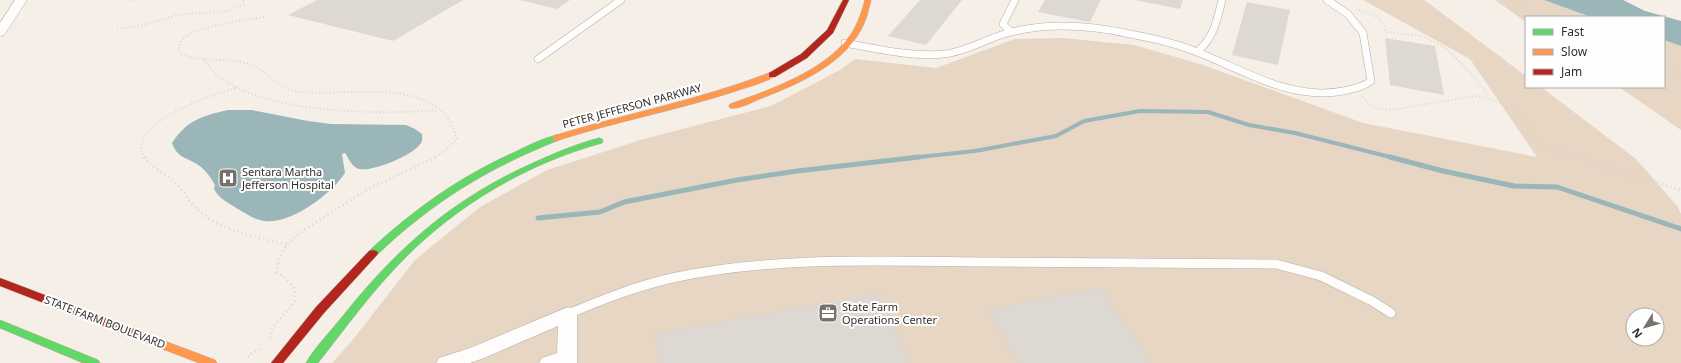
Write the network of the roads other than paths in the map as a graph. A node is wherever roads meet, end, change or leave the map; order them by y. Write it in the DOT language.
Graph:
graph roads {
  1 [pos="21,0"];
  2 [pos="622,0"];
  3 [pos="846,0"];
  4 [pos="868,0"];
  5 [pos="1015,0"];
  6 [pos="1222,0"];
  7 [pos="1327,0"];
  8 [pos="0,32"];
  9 [pos="1011,32"];
  10 [pos="845,43"];
  11 [pos="1197,52"];
  12 [pos="538,59"];
  13 [pos="726,108"];
  14 [pos="606,139"];
  15 [pos="0,282"];
  16 [pos="1391,313"];
  17 [pos="568,314"];
  18 [pos="0,324"];
  19 [pos="560,362"];
  20 [pos="94,363"];
  21 [pos="211,363"];
  22 [pos="277,363"];
  23 [pos="312,363"];
  24 [pos="446,363"];
  1 -- 8 [label="street"];
  2 -- 12 [label="lane"];
  3 -- 22 [label="street, PETER JEFFERSON PARKWAY"];
  4 -- 10 [label="street"];
  5 -- 9 [label="lane"];
  6 -- 11 [label="lane"];
  7 -- 11 [label="lane"];
  9 -- 10 [label="lane"];
  9 -- 11 [label="lane"];
  10 -- 13 [label="street"];
  14 -- 23 [label="street"];
  15 -- 21 [label="street, STATE FARM BOULEVARD"];
  16 -- 17 [label="lane"];
  17 -- 19 [label="street"];
  17 -- 24 [label="street"];
  18 -- 20 [label="street"];
}
